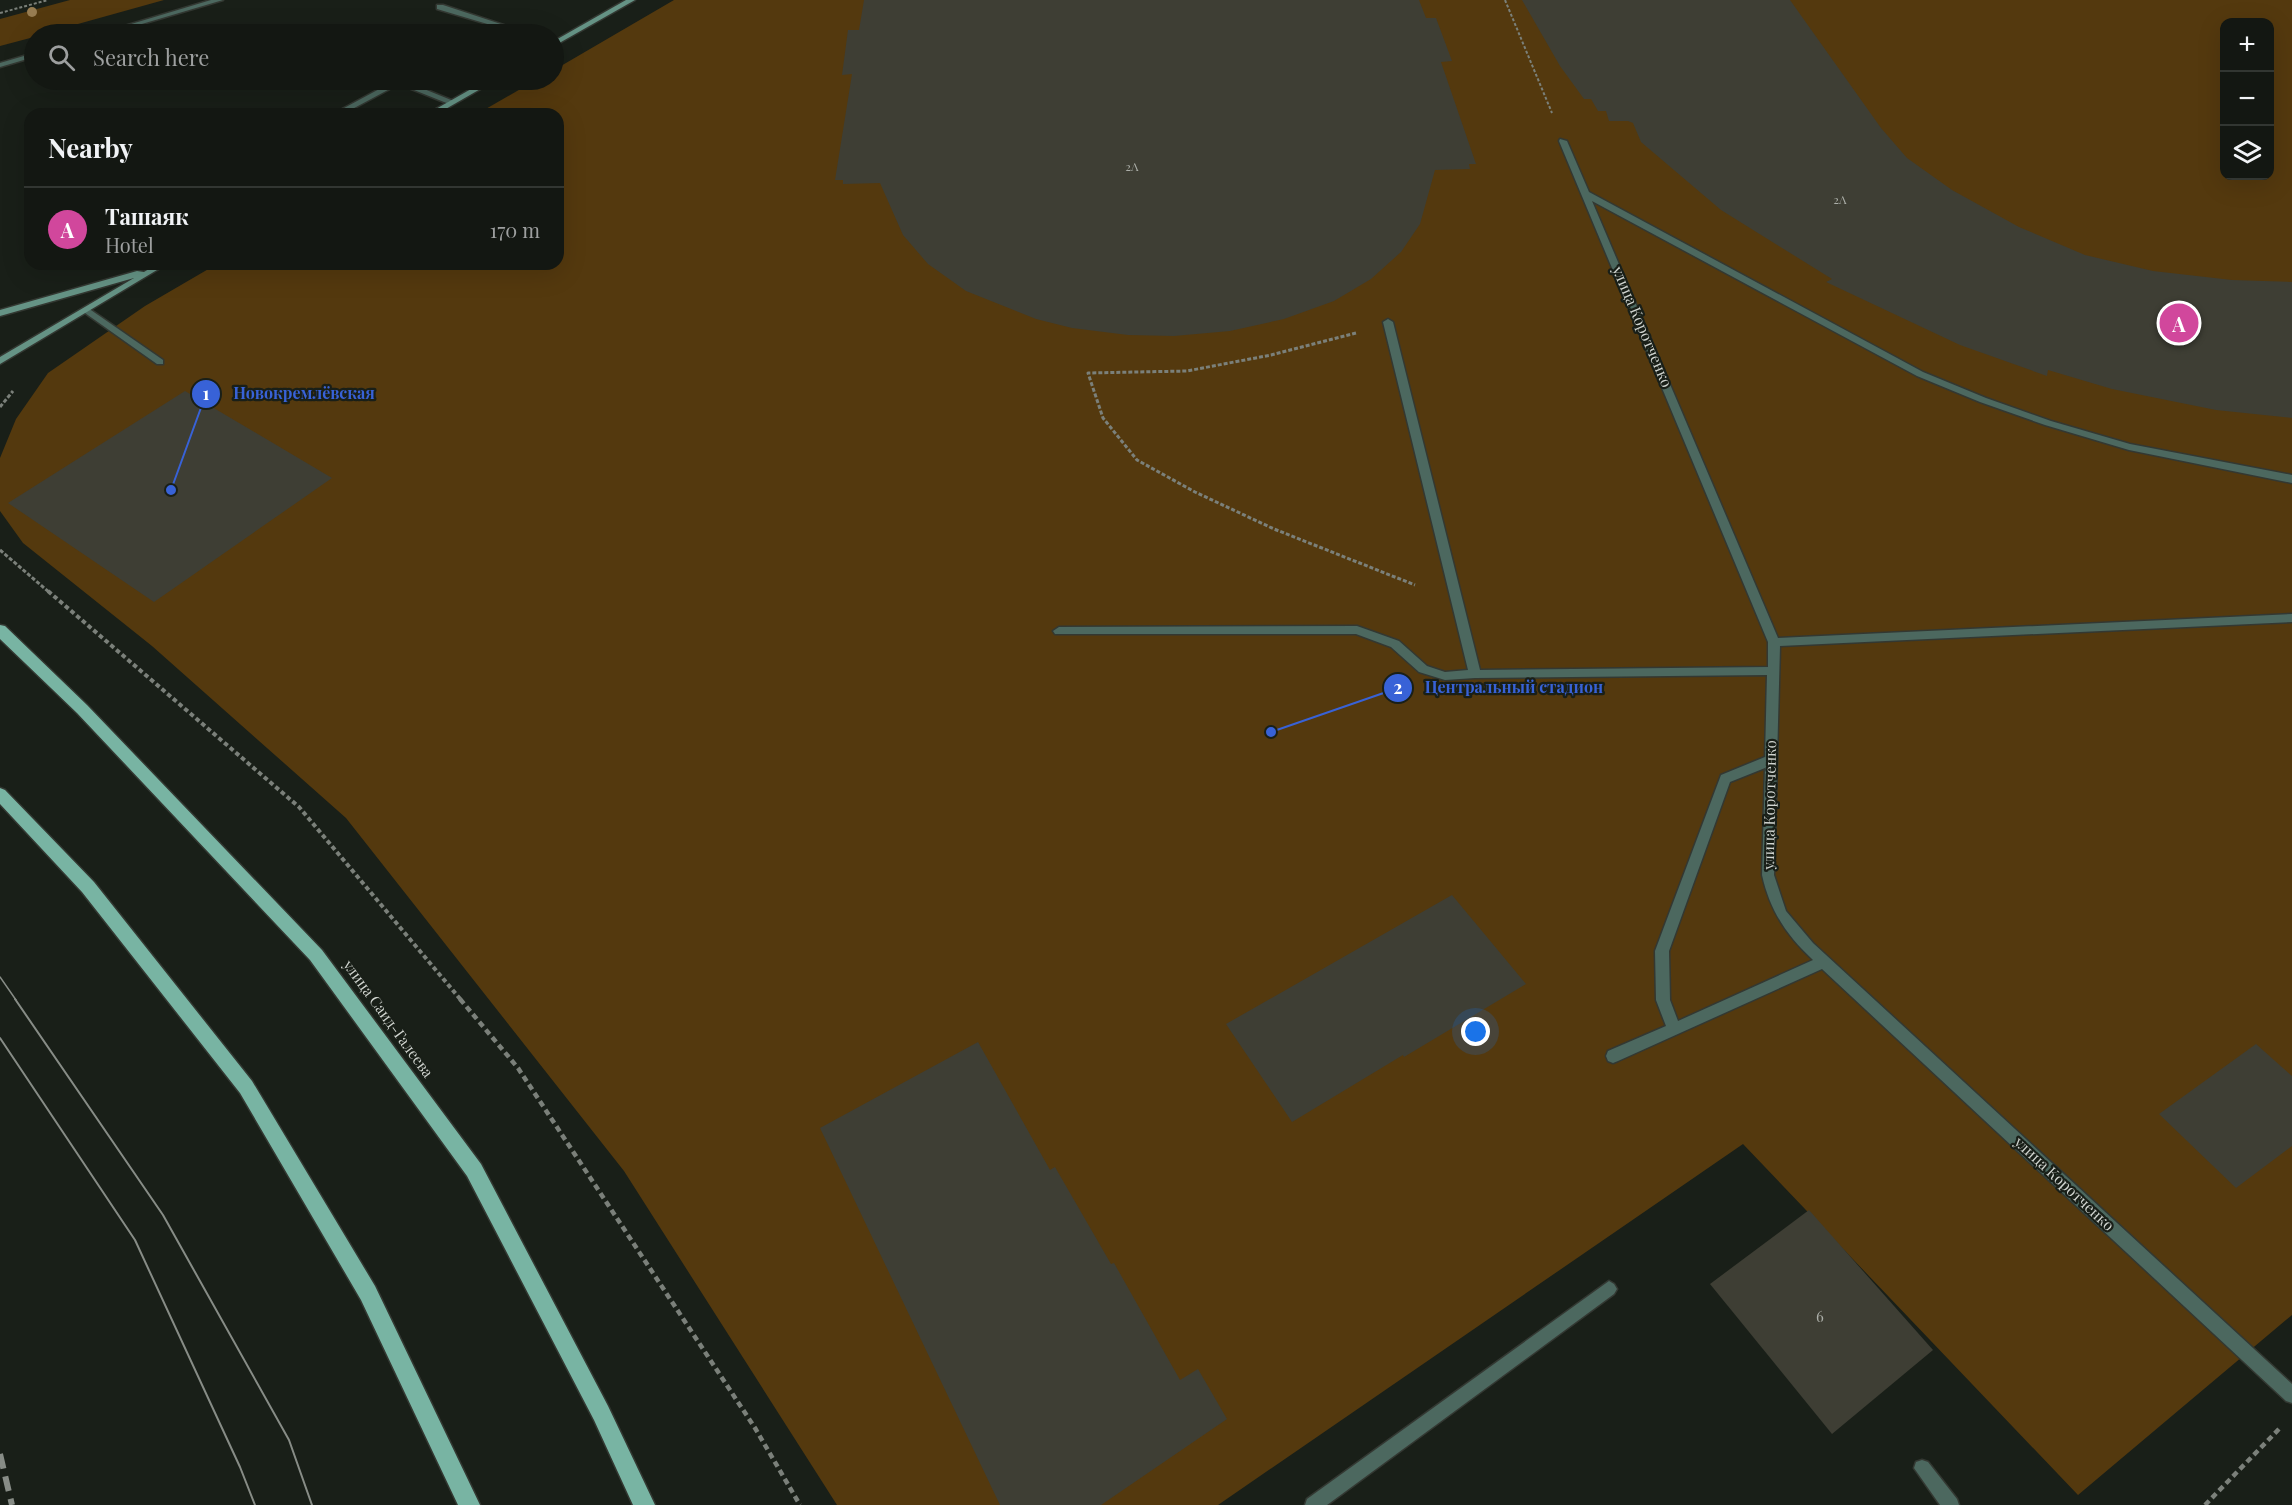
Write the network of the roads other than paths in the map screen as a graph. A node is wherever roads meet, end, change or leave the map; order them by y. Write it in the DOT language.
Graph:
graph roads {
  1 [pos="219,0"];
  2 [pos="631,0"];
  3 [pos="440,7"];
  4 [pos="136,24"];
  5 [pos="495,24"];
  6 [pos="564,38"];
  7 [pos="24,58"];
  8 [pos="0,65"];
  9 [pos="382,90"];
  10 [pos="422,90"];
  11 [pos="474,90"];
  12 [pos="452,102"];
  13 [pos="348,108"];
  14 [pos="442,108"];
  15 [pos="1563,141"];
  16 [pos="1586,194"];
  17 [pos="146,270"];
  18 [pos="154,270"];
  19 [pos="88,311"];
  20 [pos="0,313"];
  21 [pos="1388,322"];
  22 [pos="0,361"];
  23 [pos="160,362"];
  24 [pos="2292,479"];
  25 [pos="2292,618"];
  26 [pos="0,630"];
  27 [pos="1059,631"];
  28 [pos="1774,642"];
  29 [pos="1773,671"];
  30 [pos="1475,674"];
  31 [pos="1771,760"];
  32 [pos="0,794"];
  33 [pos="1824,962"];
  34 [pos="1674,1029"];
  35 [pos="1613,1056"];
  36 [pos="1609,1289"];
  37 [pos="2292,1395"];
  38 [pos="1922,1468"];
  39 [pos="469,1505"];
  40 [pos="644,1505"];
  41 [pos="1313,1505"];
  42 [pos="1951,1505"];
  1 -- 4 [label="street"];
  2 -- 6 [label="main road"];
  3 -- 5 [label="street"];
  7 -- 8 [label="street"];
  9 -- 13 [label="street"];
  10 -- 12 [label="street"];
  11 -- 12 [label="main road"];
  12 -- 14 [label="main road"];
  15 -- 16 [label="street, улица Коротченко"];
  16 -- 24 [label="street"];
  16 -- 28 [label="street, улица Коротченко"];
  17 -- 20 [label="main road"];
  18 -- 19 [label="main road"];
  19 -- 22 [label="main road"];
  19 -- 23 [label="street"];
  21 -- 30 [label="street"];
  25 -- 28 [label="street"];
  26 -- 40 [label="main road, улица Саид-Галеева"];
  27 -- 30 [label="street"];
  28 -- 29 [label="street, улица Коротченко"];
  29 -- 30 [label="street"];
  29 -- 31 [label="street, улица Коротченко"];
  31 -- 33 [label="street, улица Коротченко"];
  31 -- 34 [label="street"];
  32 -- 39 [label="main road"];
  33 -- 34 [label="street"];
  33 -- 37 [label="street, улица Коротченко"];
  34 -- 35 [label="street"];
  36 -- 41 [label="street"];
  38 -- 42 [label="street"];
}
